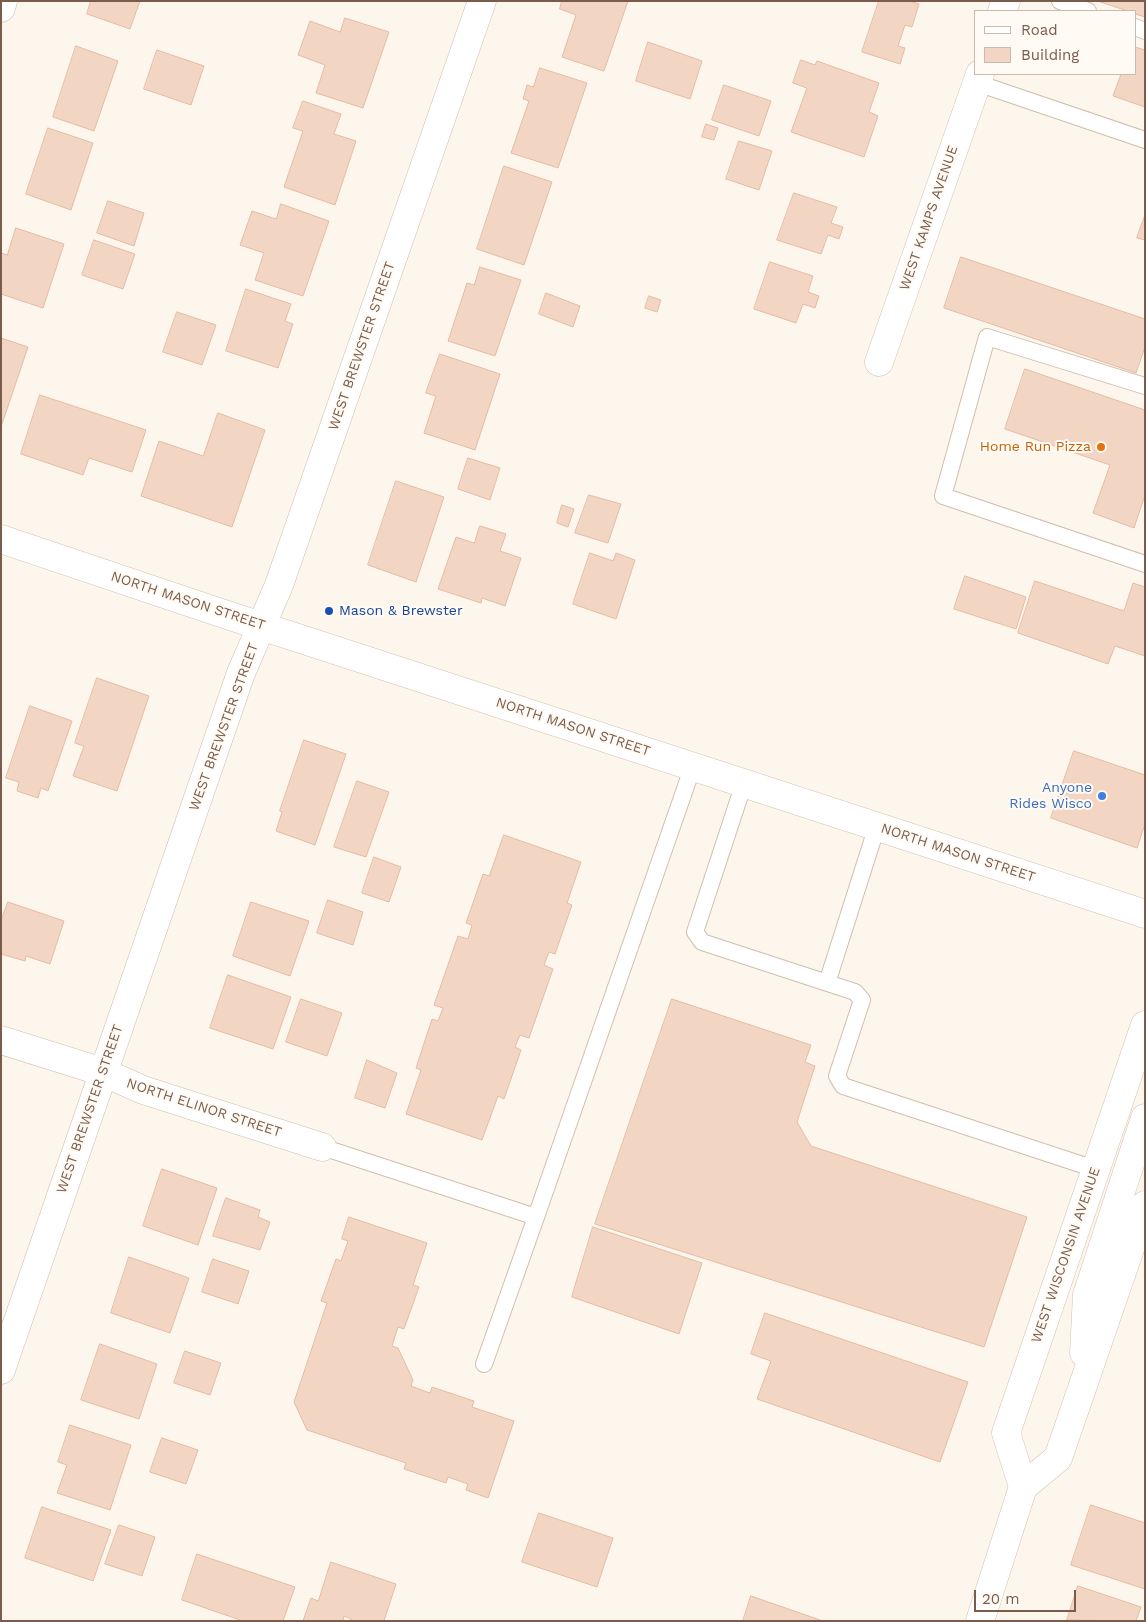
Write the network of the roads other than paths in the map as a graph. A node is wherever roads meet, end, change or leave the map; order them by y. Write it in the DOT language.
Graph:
graph roads {
  1 [pos="4,1"];
  2 [pos="482,1"];
  3 [pos="1060,1"];
  4 [pos="1,8"];
  5 [pos="1085,10"];
  6 [pos="979,79"];
  7 [pos="1145,140"];
  8 [pos="879,362"];
  9 [pos="1145,386"];
  10 [pos="1,539"];
  11 [pos="1145,564"];
  12 [pos="262,625"];
  13 [pos="693,766"];
  14 [pos="744,783"];
  15 [pos="877,826"];
  16 [pos="1145,914"];
  17 [pos="827,983"];
  18 [pos="1145,1025"];
  19 [pos="1,1040"];
  20 [pos="103,1072"];
  21 [pos="1145,1118"];
  22 [pos="322,1147"];
  23 [pos="1095,1169"];
  24 [pos="1145,1205"];
  25 [pos="536,1217"];
  26 [pos="484,1364"];
  27 [pos="1,1370"];
  28 [pos="1082,1387"];
  29 [pos="1023,1486"];
  30 [pos="980,1621"];
  1 -- 4 [label="main road"];
  2 -- 12 [label="main road, WEST BREWSTER STREET"];
  3 -- 5 [label="lane"];
  6 -- 7 [label="lane"];
  6 -- 8 [label="main road, WEST KAMPS AVENUE"];
  9 -- 11 [label="lane"];
  10 -- 12 [label="main road, NORTH MASON STREET"];
  12 -- 13 [label="main road, NORTH MASON STREET"];
  12 -- 20 [label="main road, WEST BREWSTER STREET"];
  13 -- 14 [label="main road, NORTH MASON STREET"];
  13 -- 25 [label="lane"];
  14 -- 15 [label="main road, NORTH MASON STREET"];
  14 -- 17 [label="lane"];
  15 -- 16 [label="main road, NORTH MASON STREET"];
  15 -- 17 [label="lane"];
  17 -- 23 [label="lane"];
  18 -- 23 [label="main road, WEST WISCONSIN AVENUE"];
  19 -- 20 [label="main road, NORTH ELINOR STREET"];
  20 -- 22 [label="main road, NORTH ELINOR STREET"];
  20 -- 27 [label="main road, WEST BREWSTER STREET"];
  21 -- 28 [label="main road"];
  22 -- 25 [label="lane"];
  23 -- 29 [label="main road, WEST WISCONSIN AVENUE"];
  24 -- 28 [label="main road"];
  25 -- 26 [label="lane"];
  28 -- 29 [label="main road"];
  29 -- 30 [label="main road"];
}
